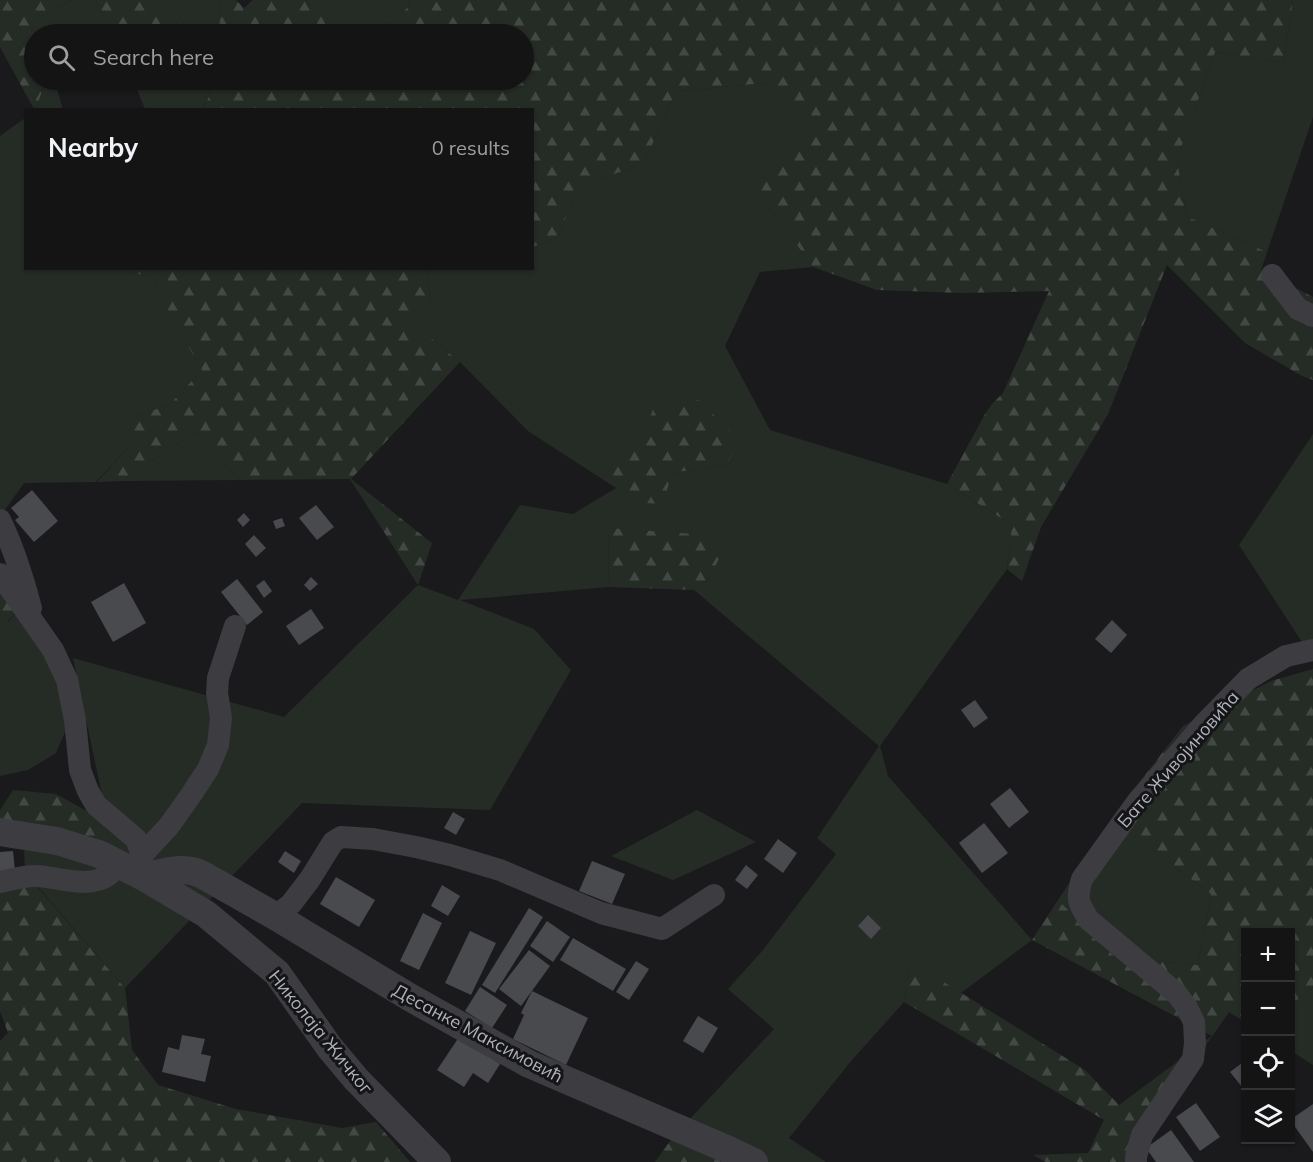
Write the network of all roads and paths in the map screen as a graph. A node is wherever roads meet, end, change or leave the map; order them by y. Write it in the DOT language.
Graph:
graph roads {
  1 [pos="1272,275"];
  2 [pos="1313,316"];
  3 [pos="0,520"];
  4 [pos="0,574"];
  5 [pos="35,624"];
  6 [pos="235,626"];
  7 [pos="1313,650"];
  8 [pos="0,832"];
  9 [pos="135,865"];
  10 [pos="0,882"];
  11 [pos="714,895"];
  12 [pos="275,916"];
  13 [pos="437,1162"];
  14 [pos="754,1162"];
  15 [pos="1136,1162"];
  1 -- 2 [label="street"];
  3 -- 5 [label="street"];
  4 -- 5 [label="street"];
  5 -- 9 [label="street"];
  6 -- 9 [label="street"];
  7 -- 15 [label="street, Бате Живојиновића"];
  8 -- 9 [label="street, Николаја Жичког"];
  9 -- 10 [label="street"];
  9 -- 12 [label="street, Десанке Максимовић"];
  9 -- 13 [label="street, Николаја Жичког"];
  11 -- 12 [label="street"];
  12 -- 14 [label="street, Десанке Максимовић"];
}
